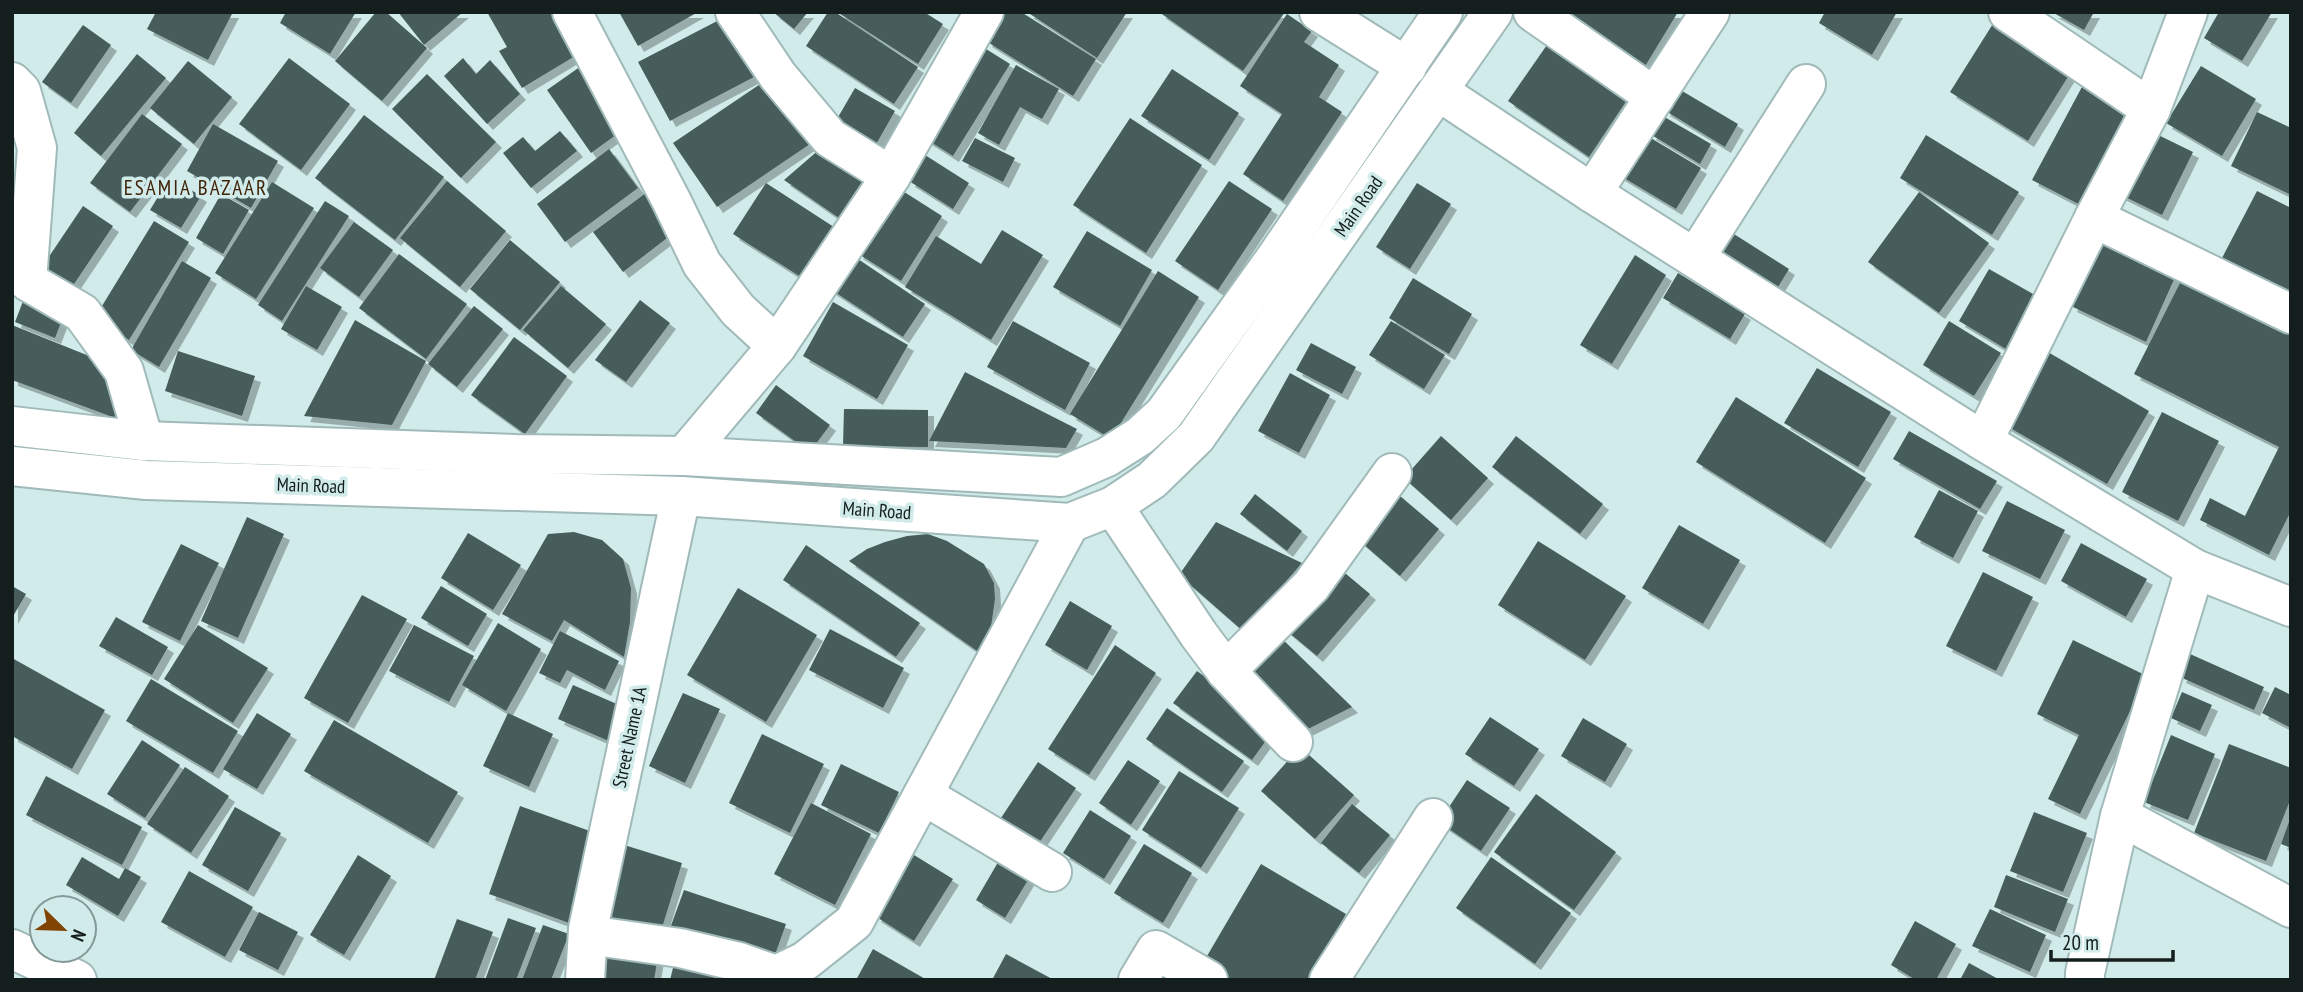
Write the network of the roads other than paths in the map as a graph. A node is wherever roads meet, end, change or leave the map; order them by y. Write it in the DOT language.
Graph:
graph roads {
  1 [pos="572,12"];
  2 [pos="735,12"];
  3 [pos="984,12"];
  4 [pos="1318,12"];
  5 [pos="1443,12"];
  6 [pos="1493,12"];
  7 [pos="1533,12"];
  8 [pos="1710,12"];
  9 [pos="2008,12"];
  10 [pos="2188,12"];
  11 [pos="1407,67"];
  12 [pos="12,82"];
  13 [pos="1806,84"];
  14 [pos="1438,91"];
  15 [pos="1655,97"];
  16 [pos="2151,109"];
  17 [pos="891,176"];
  18 [pos="1592,192"];
  19 [pos="2094,218"];
  20 [pos="1695,258"];
  21 [pos="2291,314"];
  22 [pos="777,346"];
  23 [pos="12,426"];
  24 [pos="144,441"];
  25 [pos="1983,441"];
  26 [pos="684,456"];
  27 [pos="12,466"];
  28 [pos="1392,473"];
  29 [pos="681,496"];
  30 [pos="1113,506"];
  31 [pos="1070,523"];
  32 [pos="2195,569"];
  33 [pos="2287,602"];
  34 [pos="1226,670"];
  35 [pos="1293,742"];
  36 [pos="923,795"];
  37 [pos="2120,816"];
  38 [pos="1433,818"];
  39 [pos="1052,872"];
  40 [pos="2291,908"];
  41 [pos="588,935"];
  42 [pos="12,949"];
  43 [pos="77,980"];
  44 [pos="585,980"];
  45 [pos="1138,980"];
  46 [pos="1208,980"];
  47 [pos="1328,980"];
  48 [pos="2085,980"];
  1 -- 22 [label="street"];
  2 -- 17 [label="street"];
  3 -- 17 [label="street"];
  4 -- 11 [label="street"];
  5 -- 11 [label="street, Main Road"];
  6 -- 14 [label="street, Main Road"];
  7 -- 15 [label="street"];
  8 -- 15 [label="street"];
  9 -- 16 [label="street"];
  10 -- 16 [label="street"];
  11 -- 26 [label="street, Main Road"];
  12 -- 24 [label="street"];
  13 -- 20 [label="street"];
  14 -- 18 [label="street"];
  14 -- 30 [label="street, Main Road"];
  15 -- 18 [label="street"];
  16 -- 19 [label="street"];
  17 -- 22 [label="street"];
  18 -- 20 [label="street"];
  19 -- 21 [label="street"];
  19 -- 25 [label="street"];
  20 -- 25 [label="street"];
  22 -- 26 [label="street"];
  23 -- 24 [label="street, Main Road"];
  24 -- 26 [label="street, Main Road"];
  25 -- 32 [label="street"];
  27 -- 29 [label="street, Main Road"];
  28 -- 34 [label="street"];
  29 -- 31 [label="street, Main Road"];
  29 -- 41 [label="street, Street Name 1A"];
  30 -- 31 [label="street, Main Road"];
  30 -- 34 [label="street"];
  31 -- 36 [label="street"];
  32 -- 33 [label="street"];
  32 -- 37 [label="street"];
  34 -- 35 [label="street"];
  36 -- 39 [label="street"];
  36 -- 41 [label="street"];
  37 -- 40 [label="street"];
  37 -- 48 [label="street"];
  38 -- 47 [label="street"];
  41 -- 44 [label="street, Street Name 1A"];
  42 -- 43 [label="street"];
  45 -- 46 [label="street"];
}
